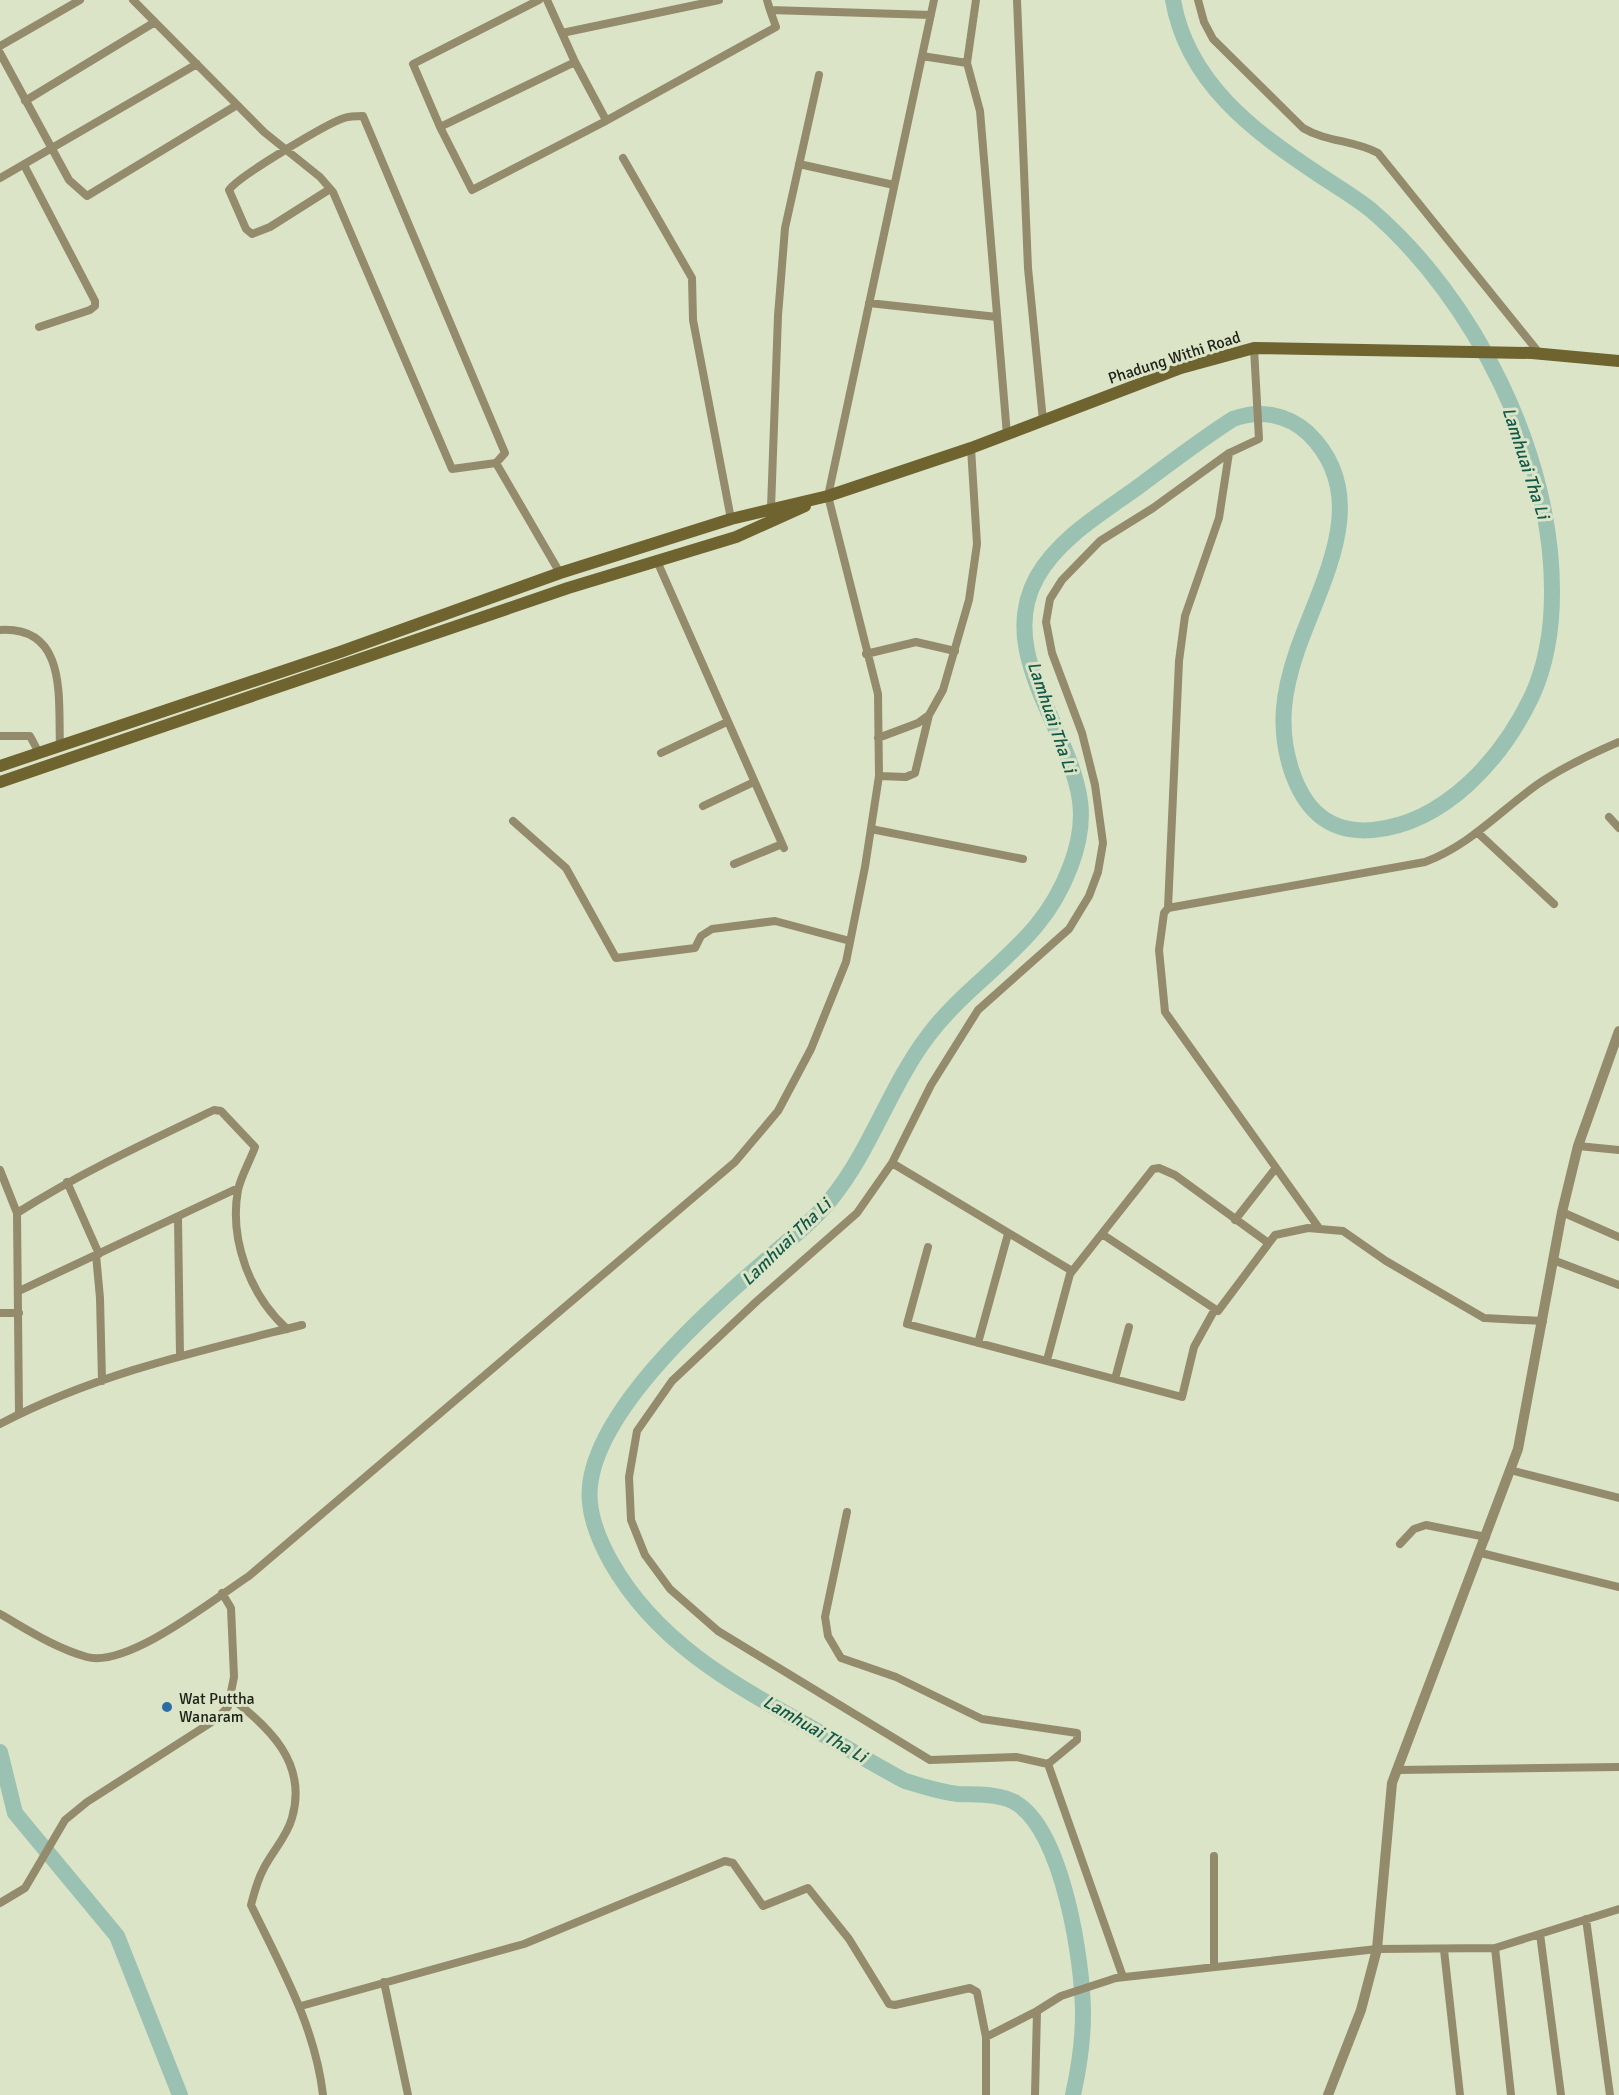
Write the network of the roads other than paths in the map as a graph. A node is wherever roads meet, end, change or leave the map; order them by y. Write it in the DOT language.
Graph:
graph roads {
  1 [pos="80,0"];
  2 [pos="133,0"];
  3 [pos="539,0"];
  4 [pos="547,0"];
  5 [pos="719,0"];
  6 [pos="767,0"];
  7 [pos="934,0"];
  8 [pos="976,0"];
  9 [pos="1017,0"];
  10 [pos="1198,0"];
  11 [pos="770,10"];
  12 [pos="931,15"];
  13 [pos="155,22"];
  14 [pos="562,33"];
  15 [pos="0,46"];
  16 [pos="0,53"];
  17 [pos="922,56"];
  18 [pos="575,62"];
  19 [pos="967,63"];
  20 [pos="197,64"];
  21 [pos="819,75"];
  22 [pos="25,100"];
  23 [pos="237,105"];
  24 [pos="606,120"];
  25 [pos="440,127"];
  26 [pos="53,149"];
  27 [pos="286,150"];
  28 [pos="623,158"];
  29 [pos="799,164"];
  30 [pos="24,165"];
  31 [pos="0,178"];
  32 [pos="894,185"];
  33 [pos="330,189"];
  34 [pos="869,303"];
  35 [pos="997,317"];
  36 [pos="39,327"];
  37 [pos="1254,348"];
  38 [pos="1536,354"];
  39 [pos="1619,361"];
  40 [pos="1043,421"];
  41 [pos="1007,435"];
  42 [pos="971,448"];
  43 [pos="1229,453"];
  44 [pos="496,464"];
  45 [pos="828,496"];
  46 [pos="771,508"];
  47 [pos="731,519"];
  48 [pos="657,561"];
  49 [pos="560,573"];
  50 [pos="0,630"];
  51 [pos="955,651"];
  52 [pos="866,654"];
  53 [pos="930,715"];
  54 [pos="728,722"];
  55 [pos="0,736"];
  56 [pos="878,738"];
  57 [pos="1619,742"];
  58 [pos="60,746"];
  59 [pos="39,753"];
  60 [pos="661,753"];
  61 [pos="0,766"];
  62 [pos="879,776"];
  63 [pos="0,782"];
  64 [pos="754,782"];
  65 [pos="703,806"];
  66 [pos="1609,817"];
  67 [pos="513,821"];
  68 [pos="1619,828"];
  69 [pos="871,829"];
  70 [pos="1477,832"];
  71 [pos="1023,860"];
  72 [pos="734,864"];
  73 [pos="1554,904"];
  74 [pos="1168,908"];
  75 [pos="850,941"];
  76 [pos="1619,1032"];
  77 [pos="1578,1146"];
  78 [pos="1619,1150"];
  79 [pos="892,1163"];
  80 [pos="1275,1168"];
  81 [pos="0,1170"];
  82 [pos="67,1182"];
  83 [pos="238,1188"];
  84 [pos="1562,1212"];
  85 [pos="17,1213"];
  86 [pos="178,1218"];
  87 [pos="1235,1220"];
  88 [pos="1319,1228"];
  89 [pos="1008,1234"];
  90 [pos="1102,1234"];
  91 [pos="1619,1237"];
  92 [pos="1267,1242"];
  93 [pos="928,1247"];
  94 [pos="98,1255"];
  95 [pos="1553,1260"];
  96 [pos="1072,1271"];
  97 [pos="1619,1285"];
  98 [pos="19,1291"];
  99 [pos="1215,1309"];
  100 [pos="0,1313"];
  101 [pos="19,1313"];
  102 [pos="1544,1322"];
  103 [pos="302,1325"];
  104 [pos="1129,1327"];
  105 [pos="287,1329"];
  106 [pos="978,1343"];
  107 [pos="180,1356"];
  108 [pos="1047,1360"];
  109 [pos="1115,1379"];
  110 [pos="102,1381"];
  111 [pos="19,1414"];
  112 [pos="0,1424"];
  113 [pos="1510,1470"];
  114 [pos="1619,1498"];
  115 [pos="847,1512"];
  116 [pos="1486,1537"];
  117 [pos="1400,1544"];
  118 [pos="1481,1552"];
  119 [pos="1619,1587"];
  120 [pos="222,1593"];
  121 [pos="0,1614"];
  122 [pos="230,1697"];
  123 [pos="1048,1764"];
  124 [pos="1619,1767"];
  125 [pos="1397,1770"];
  126 [pos="1214,1856"];
  127 [pos="0,1903"];
  128 [pos="1619,1909"];
  129 [pos="1586,1919"];
  130 [pos="1540,1934"];
  131 [pos="1496,1948"];
  132 [pos="1377,1949"];
  133 [pos="1444,1950"];
  134 [pos="1214,1966"];
  135 [pos="1120,1977"];
  136 [pos="384,1982"];
  137 [pos="301,2006"];
  138 [pos="1037,2011"];
  139 [pos="986,2037"];
  140 [pos="323,2095"];
  141 [pos="408,2095"];
  142 [pos="986,2095"];
  143 [pos="1035,2095"];
  144 [pos="1328,2095"];
  145 [pos="1460,2095"];
  146 [pos="1511,2095"];
  147 [pos="1560,2095"];
  148 [pos="1610,2095"];
  1 -- 15 [label="street"];
  2 -- 13 [label="street"];
  3 -- 25 [label="street"];
  4 -- 14 [label="street"];
  5 -- 14 [label="street"];
  6 -- 11 [label="street"];
  7 -- 12 [label="street"];
  8 -- 19 [label="street"];
  9 -- 40 [label="street"];
  10 -- 38 [label="street"];
  11 -- 12 [label="street"];
  11 -- 24 [label="street"];
  12 -- 17 [label="street"];
  13 -- 20 [label="street"];
  13 -- 22 [label="street"];
  14 -- 18 [label="street"];
  16 -- 22 [label="street"];
  17 -- 19 [label="street"];
  17 -- 32 [label="street"];
  18 -- 24 [label="street"];
  18 -- 25 [label="street"];
  19 -- 35 [label="street"];
  20 -- 23 [label="street"];
  20 -- 26 [label="street"];
  21 -- 29 [label="street"];
  22 -- 26 [label="street"];
  23 -- 26 [label="street"];
  23 -- 27 [label="street"];
  24 -- 25 [label="street"];
  26 -- 30 [label="street"];
  27 -- 33 [label="street"];
  27 -- 33 [label="street"];
  27 -- 44 [label="street"];
  28 -- 47 [label="street"];
  29 -- 32 [label="street"];
  29 -- 46 [label="street"];
  30 -- 31 [label="street"];
  30 -- 36 [label="street"];
  32 -- 34 [label="street"];
  33 -- 44 [label="street"];
  34 -- 35 [label="street"];
  34 -- 45 [label="street"];
  35 -- 41 [label="street"];
  37 -- 38 [label="main road, Phadung Withi Road"];
  37 -- 40 [label="main road, Phadung Withi Road"];
  37 -- 43 [label="street"];
  38 -- 39 [label="main road, Phadung Withi Road"];
  40 -- 41 [label="main road, Phadung Withi Road"];
  41 -- 42 [label="main road, Phadung Withi Road"];
  42 -- 45 [label="main road, Phadung Withi Road"];
  42 -- 51 [label="street"];
  43 -- 74 [label="street"];
  43 -- 79 [label="street"];
  44 -- 49 [label="street"];
  45 -- 46 [label="main road"];
  45 -- 48 [label="main road"];
  45 -- 52 [label="street"];
  46 -- 47 [label="main road"];
  47 -- 49 [label="main road"];
  48 -- 54 [label="street"];
  48 -- 63 [label="main road"];
  49 -- 58 [label="main road"];
  50 -- 58 [label="street"];
  51 -- 52 [label="street"];
  51 -- 53 [label="street"];
  52 -- 56 [label="street"];
  53 -- 56 [label="street"];
  53 -- 62 [label="street"];
  54 -- 60 [label="street"];
  54 -- 64 [label="street"];
  55 -- 59 [label="street"];
  56 -- 62 [label="street"];
  57 -- 70 [label="street"];
  58 -- 59 [label="main road"];
  59 -- 61 [label="main road"];
  62 -- 69 [label="street"];
  64 -- 65 [label="street"];
  64 -- 72 [label="street"];
  66 -- 68 [label="street"];
  67 -- 75 [label="street"];
  69 -- 71 [label="street"];
  69 -- 75 [label="street"];
  70 -- 73 [label="street"];
  70 -- 74 [label="street"];
  74 -- 80 [label="street"];
  75 -- 120 [label="street"];
  76 -- 77 [label="street"];
  77 -- 78 [label="street"];
  77 -- 84 [label="street"];
  79 -- 89 [label="street"];
  79 -- 123 [label="street"];
  80 -- 87 [label="street"];
  80 -- 88 [label="street"];
  81 -- 85 [label="street"];
  82 -- 83 [label="street"];
  82 -- 85 [label="street"];
  82 -- 94 [label="street"];
  83 -- 86 [label="street"];
  83 -- 105 [label="street"];
  84 -- 91 [label="street"];
  84 -- 95 [label="street"];
  85 -- 98 [label="street"];
  86 -- 94 [label="street"];
  86 -- 107 [label="street"];
  87 -- 90 [label="street"];
  87 -- 92 [label="street"];
  88 -- 92 [label="street"];
  88 -- 102 [label="street"];
  89 -- 96 [label="street"];
  89 -- 106 [label="street"];
  90 -- 96 [label="street"];
  90 -- 99 [label="street"];
  92 -- 99 [label="street"];
  93 -- 106 [label="street"];
  94 -- 98 [label="street"];
  94 -- 110 [label="street"];
  95 -- 97 [label="street"];
  95 -- 102 [label="street"];
  96 -- 108 [label="street"];
  98 -- 101 [label="street"];
  99 -- 109 [label="street"];
  100 -- 101 [label="street"];
  101 -- 111 [label="street"];
  102 -- 113 [label="street"];
  103 -- 105 [label="street"];
  104 -- 109 [label="street"];
  105 -- 107 [label="street"];
  106 -- 108 [label="street"];
  107 -- 110 [label="street"];
  108 -- 109 [label="street"];
  110 -- 111 [label="street"];
  111 -- 112 [label="street"];
  113 -- 114 [label="street"];
  113 -- 116 [label="street"];
  115 -- 123 [label="street"];
  116 -- 117 [label="street"];
  116 -- 118 [label="street"];
  118 -- 119 [label="street"];
  118 -- 125 [label="street"];
  120 -- 121 [label="street"];
  120 -- 122 [label="street"];
  122 -- 127 [label="street"];
  122 -- 137 [label="street"];
  123 -- 135 [label="street"];
  124 -- 125 [label="street"];
  125 -- 132 [label="street"];
  126 -- 134 [label="street"];
  128 -- 129 [label="street"];
  129 -- 130 [label="street"];
  129 -- 148 [label="street"];
  130 -- 131 [label="street"];
  130 -- 147 [label="street"];
  131 -- 133 [label="street"];
  131 -- 146 [label="street"];
  132 -- 133 [label="street"];
  132 -- 134 [label="street"];
  132 -- 144 [label="street"];
  133 -- 145 [label="street"];
  134 -- 135 [label="street"];
  135 -- 138 [label="street"];
  136 -- 137 [label="street"];
  136 -- 139 [label="street"];
  136 -- 141 [label="street"];
  137 -- 140 [label="street"];
  138 -- 139 [label="street"];
  138 -- 143 [label="street"];
  139 -- 142 [label="street"];
}
